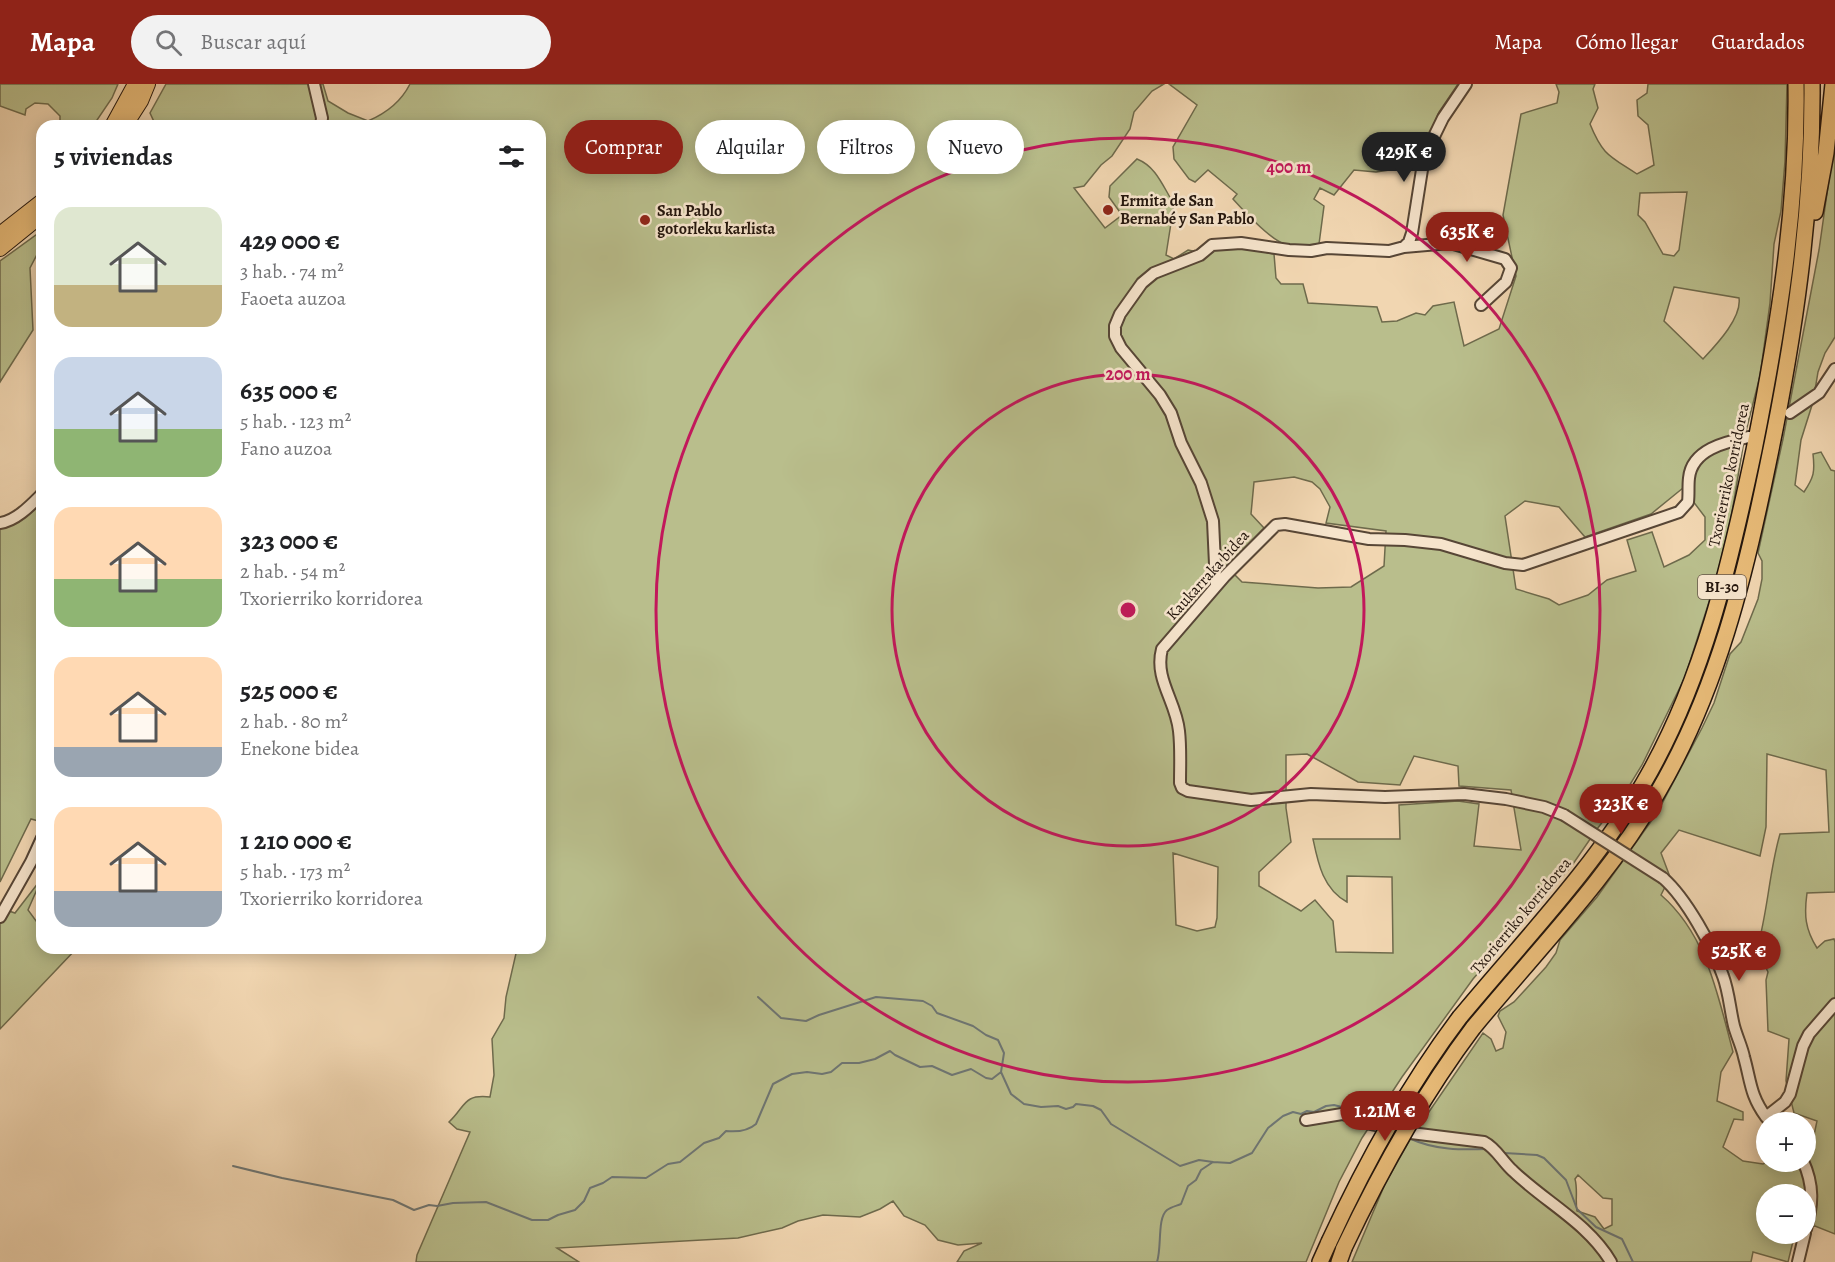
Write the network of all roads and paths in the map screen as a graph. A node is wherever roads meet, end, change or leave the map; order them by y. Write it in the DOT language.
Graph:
graph roads {
  1 [pos="135,84"];
  2 [pos="148,84"];
  3 [pos="314,84"];
  4 [pos="1466,84"];
  5 [pos="1796,84"];
  6 [pos="1812,84"];
  7 [pos="1833,84"];
  8 [pos="115,120"];
  9 [pos="129,120"];
  10 [pos="322,120"];
  11 [pos="36,206"];
  12 [pos="36,220"];
  13 [pos="0,234"];
  14 [pos="1404,247"];
  15 [pos="0,249"];
  16 [pos="1802,265"];
  17 [pos="1481,305"];
  18 [pos="1835,369"];
  19 [pos="1790,413"];
  20 [pos="1749,437"];
  21 [pos="36,499"];
  22 [pos="0,523"];
  23 [pos="1216,586"];
  24 [pos="36,852"];
  25 [pos="0,917"];
  26 [pos="1835,1004"];
  27 [pos="1764,1112"];
  28 [pos="1775,1112"];
  29 [pos="1306,1120"];
  30 [pos="1802,1244"];
  31 [pos="1342,1255"];
  32 [pos="1320,1262"];
  33 [pos="1611,1262"];
  34 [pos="1798,1262"];
  1 -- 8 [label="main road"];
  2 -- 9 [label="main road"];
  3 -- 10 [label="street"];
  4 -- 14 [label="street"];
  5 -- 32 [label="highway, Txorierriko korridorea / BI-30, bridge"];
  6 -- 16 [label="highway, BI-30"];
  7 -- 16 [label="highway"];
  11 -- 13 [label="main road"];
  12 -- 15 [label="main road"];
  14 -- 17 [label="street"];
  14 -- 23 [label="street"];
  16 -- 31 [label="highway, BI-30, bridge"];
  18 -- 19 [label="street"];
  20 -- 23 [label="street, Kaukarraka bidea"];
  21 -- 22 [label="street"];
  23 -- 27 [label="street, Kaukarraka bidea, bridge"];
  24 -- 25 [label="street"];
  26 -- 28 [label="street"];
  29 -- 33 [label="street"];
  30 -- 34 [label="street"];
}
